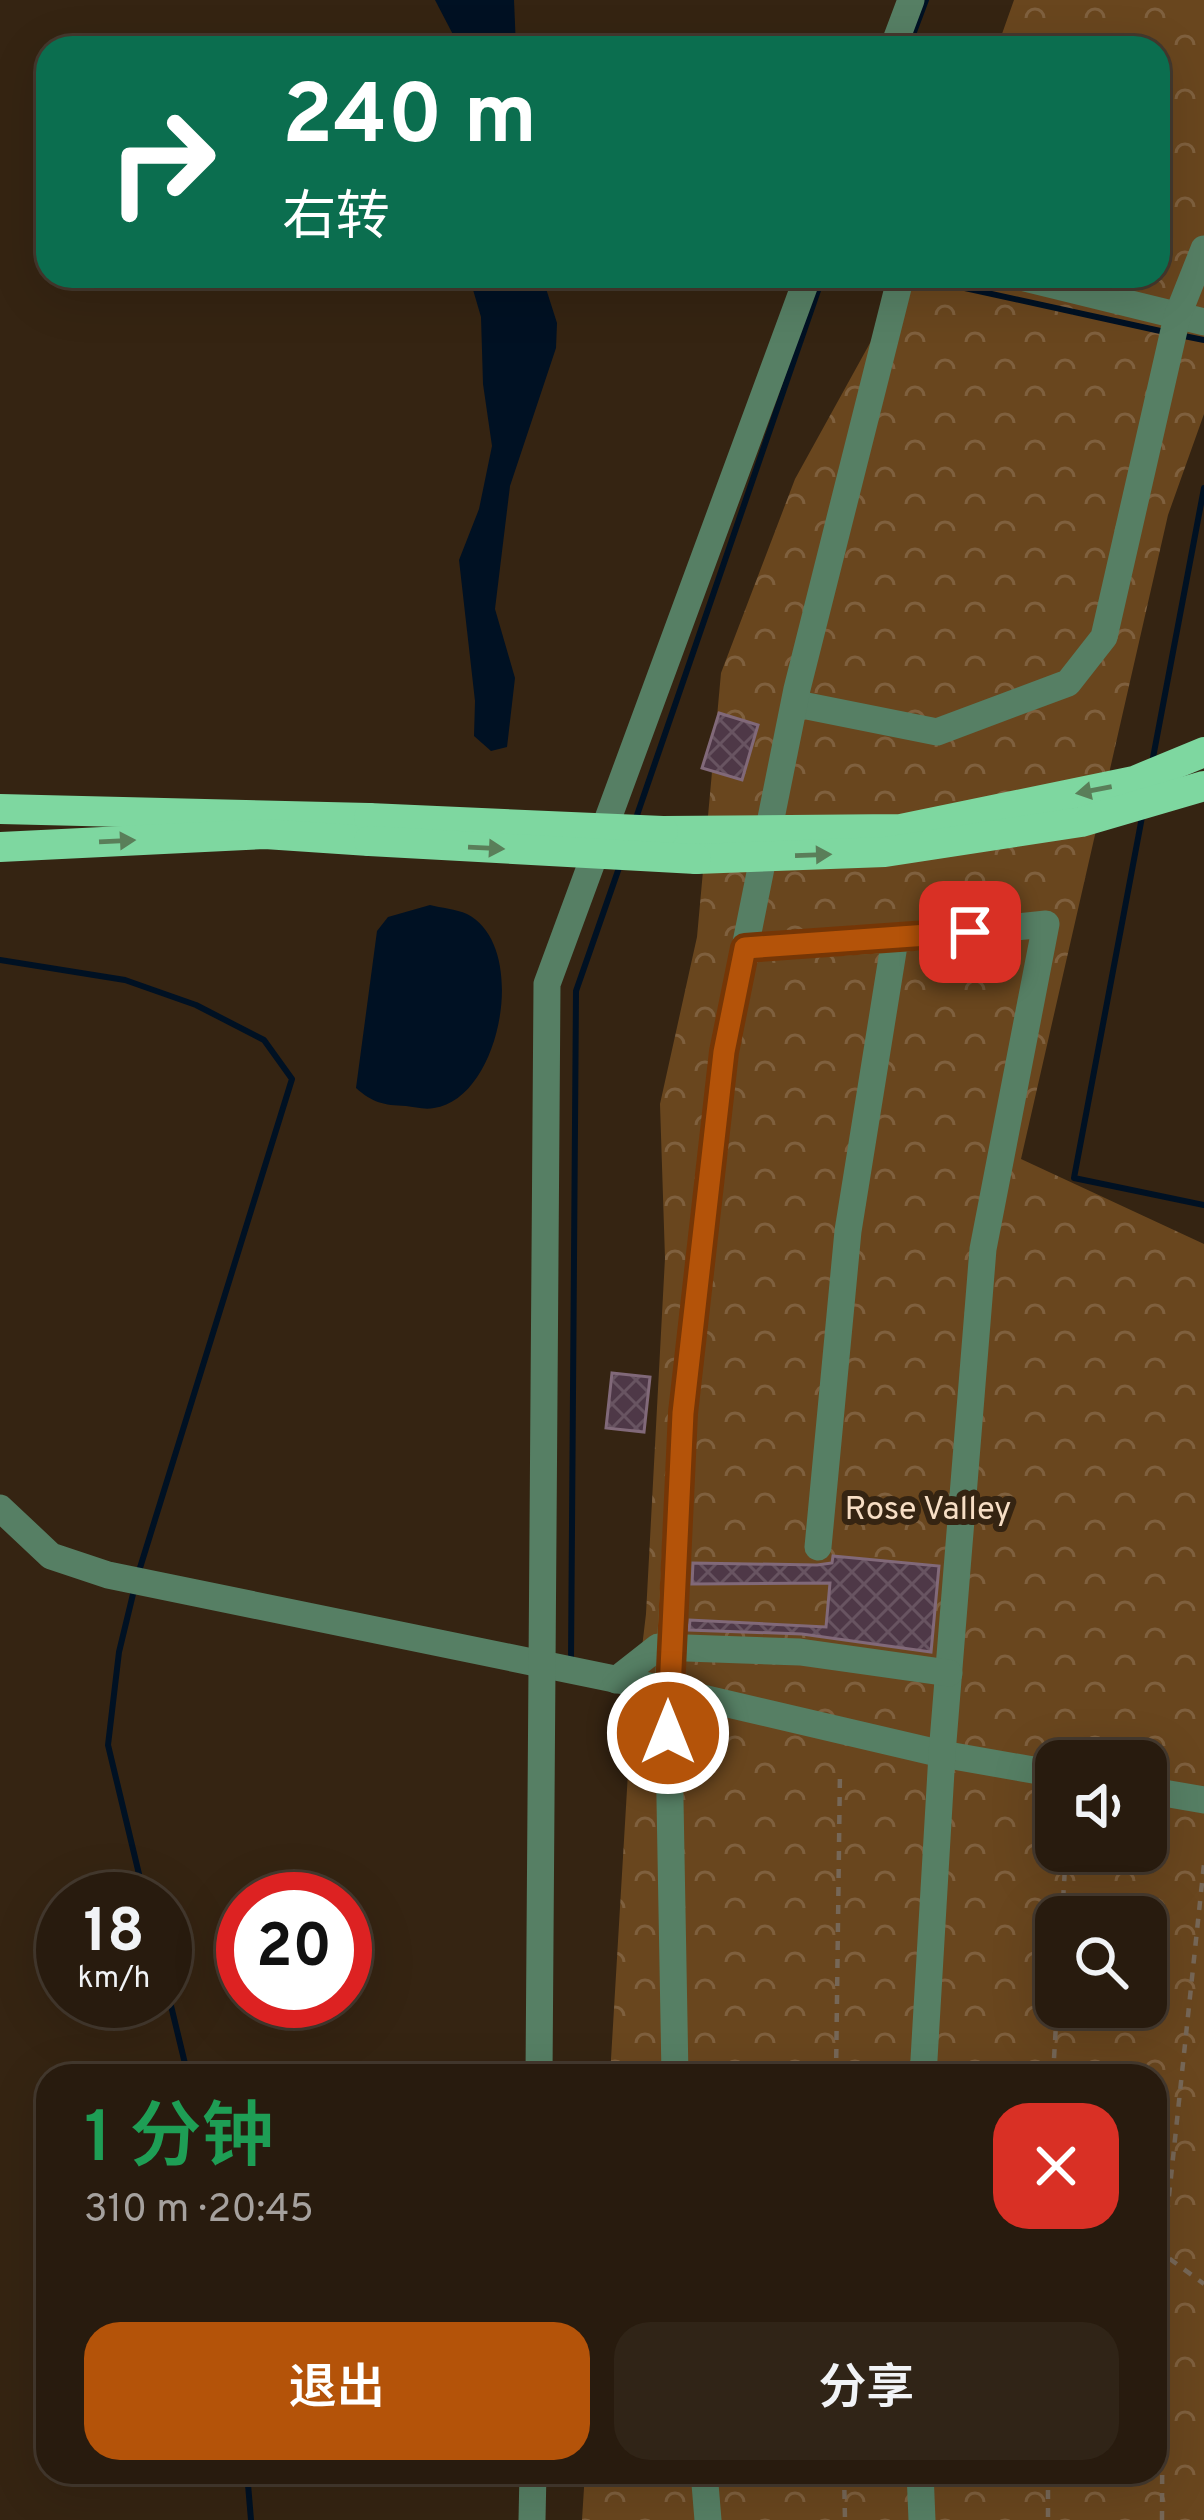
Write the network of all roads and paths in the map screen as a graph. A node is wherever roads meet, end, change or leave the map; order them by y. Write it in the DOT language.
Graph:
graph roads {
  1 [pos="911,0"];
  2 [pos="898,36"];
  3 [pos="1204,249"];
  4 [pos="804,288"];
  5 [pos="899,288"];
  6 [pos="1064,288"];
  7 [pos="1190,320"];
  8 [pos="807,706"];
  9 [pos="1204,752"];
  10 [pos="1204,786"];
  11 [pos="0,809"];
  12 [pos="369,829"];
  13 [pos="0,847"];
  14 [pos="895,939"];
  15 [pos="745,948"];
  16 [pos="0,1508"];
  17 [pos="818,1547"];
  18 [pos="545,1665"];
  19 [pos="949,1673"];
  20 [pos="616,1680"];
  21 [pos="668,1690"];
  22 [pos="942,1754"];
  23 [pos="840,1770"];
  24 [pos="1035,1770"];
  25 [pos="1167,1794"];
  26 [pos="1204,1800"];
  27 [pos="1204,1864"];
  28 [pos="1056,2028"];
  29 [pos="539,2064"];
  30 [pos="674,2064"];
  31 [pos="836,2064"];
  32 [pos="924,2064"];
  33 [pos="1054,2064"];
  34 [pos="1167,2214"];
  35 [pos="1167,2255"];
  36 [pos="1204,2284"];
  37 [pos="533,2484"];
  38 [pos="705,2484"];
  39 [pos="844,2484"];
  40 [pos="920,2484"];
  41 [pos="1048,2484"];
  42 [pos="1162,2484"];
  43 [pos="532,2520"];
  44 [pos="708,2520"];
  45 [pos="845,2520"];
  46 [pos="922,2520"];
  47 [pos="1048,2520"];
  48 [pos="1162,2520"];
  1 -- 2 [label="street"];
  3 -- 7 [label="street"];
  4 -- 18 [label="street"];
  5 -- 15 [label="street"];
  6 -- 7 [label="street"];
  7 -- 8 [label="street"];
  9 -- 12 [label="main road, one-way, bridge"];
  12 -- 10 [label="main road, one-way, bridge"];
  11 -- 12 [label="main road"];
  13 -- 12 [label="main road, one-way"];
  14 -- 15 [label="street"];
  14 -- 17 [label="street"];
  14 -- 19 [label="street"];
  15 -- 21 [label="street"];
  16 -- 18 [label="street"];
  18 -- 20 [label="street"];
  18 -- 29 [label="street"];
  19 -- 20 [label="street"];
  19 -- 22 [label="street"];
  20 -- 21 [label="street"];
  21 -- 22 [label="street"];
  21 -- 30 [label="street"];
  22 -- 24 [label="street"];
  22 -- 32 [label="street"];
  23 -- 31 [label="path"];
  25 -- 26 [label="street"];
  27 -- 34 [label="path"];
  28 -- 33 [label="path"];
  35 -- 36 [label="path"];
  37 -- 43 [label="street"];
  38 -- 44 [label="street"];
  39 -- 45 [label="path"];
  40 -- 46 [label="street"];
  41 -- 47 [label="path"];
  42 -- 48 [label="path"];
}
